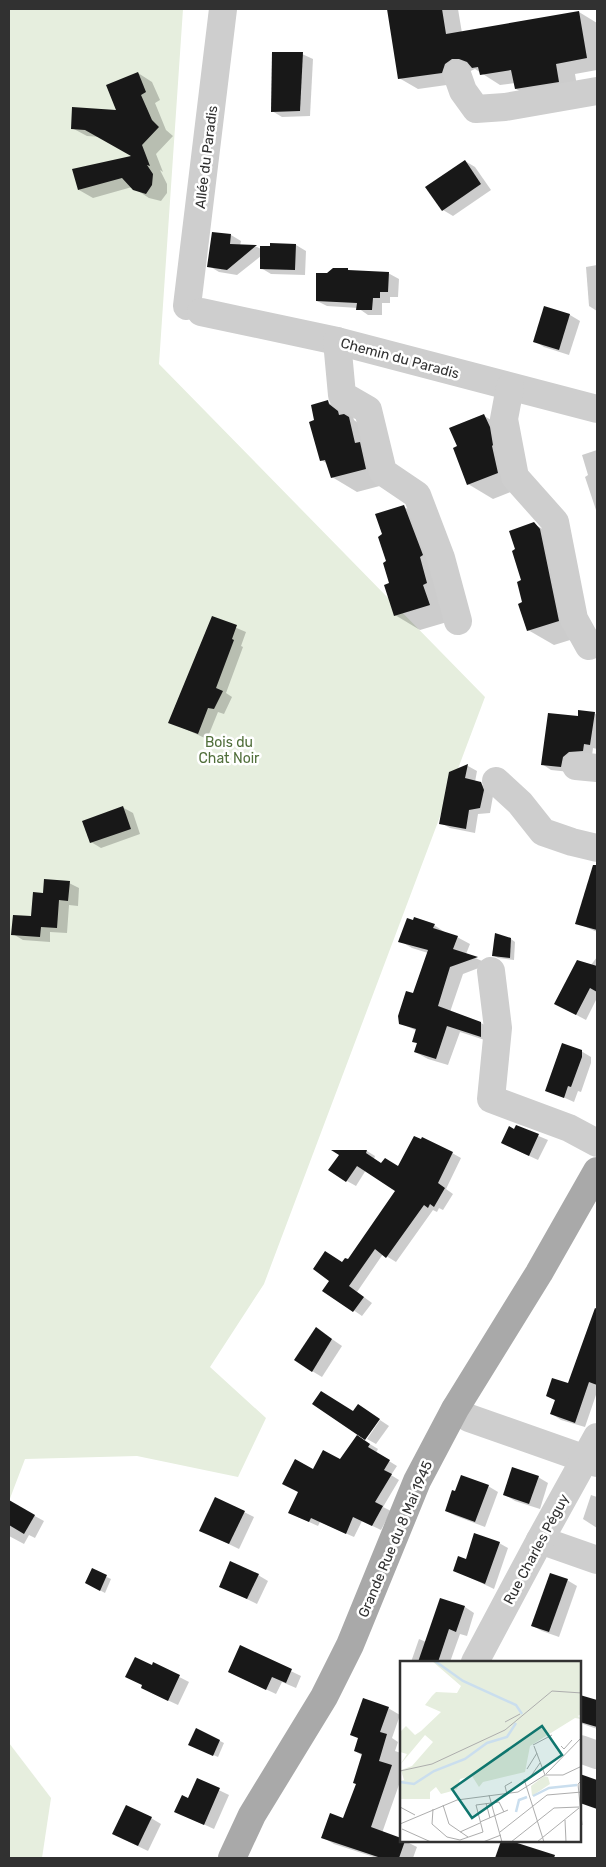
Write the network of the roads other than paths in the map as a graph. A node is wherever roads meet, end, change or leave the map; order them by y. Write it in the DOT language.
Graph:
graph roads {
  1 [pos="223,9"];
  2 [pos="458,74"];
  3 [pos="597,91"];
  4 [pos="194,309"];
  5 [pos="338,341"];
  6 [pos="510,387"];
  7 [pos="597,409"];
  8 [pos="458,621"];
  9 [pos="589,646"];
  10 [pos="496,781"];
  11 [pos="597,848"];
  12 [pos="491,971"];
  13 [pos="597,1143"];
  14 [pos="597,1171"];
  15 [pos="455,1409"];
  16 [pos="593,1453"];
  17 [pos="540,1540"];
  18 [pos="597,1560"];
  19 [pos="476,1661"];
  20 [pos="581,1749"];
  21 [pos="597,1755"];
  22 [pos="232,1858"];
  1 -- 4 [label="street, Allée du Paradis"];
  2 -- 3 [label="street"];
  4 -- 5 [label="street, Chemin du Paradis"];
  5 -- 6 [label="street, Chemin du Paradis"];
  5 -- 8 [label="street"];
  6 -- 7 [label="street, Chemin du Paradis"];
  6 -- 9 [label="street"];
  10 -- 11 [label="street"];
  12 -- 13 [label="street"];
  14 -- 15 [label="main road, Grande Rue du 8 Mai 1945"];
  15 -- 16 [label="street"];
  15 -- 22 [label="main road, Grande Rue du 8 Mai 1945"];
  16 -- 17 [label="street, Rue Charles Péguy"];
  17 -- 18 [label="street"];
  17 -- 19 [label="street, Rue Charles Péguy"];
  20 -- 21 [label="street"];
}
